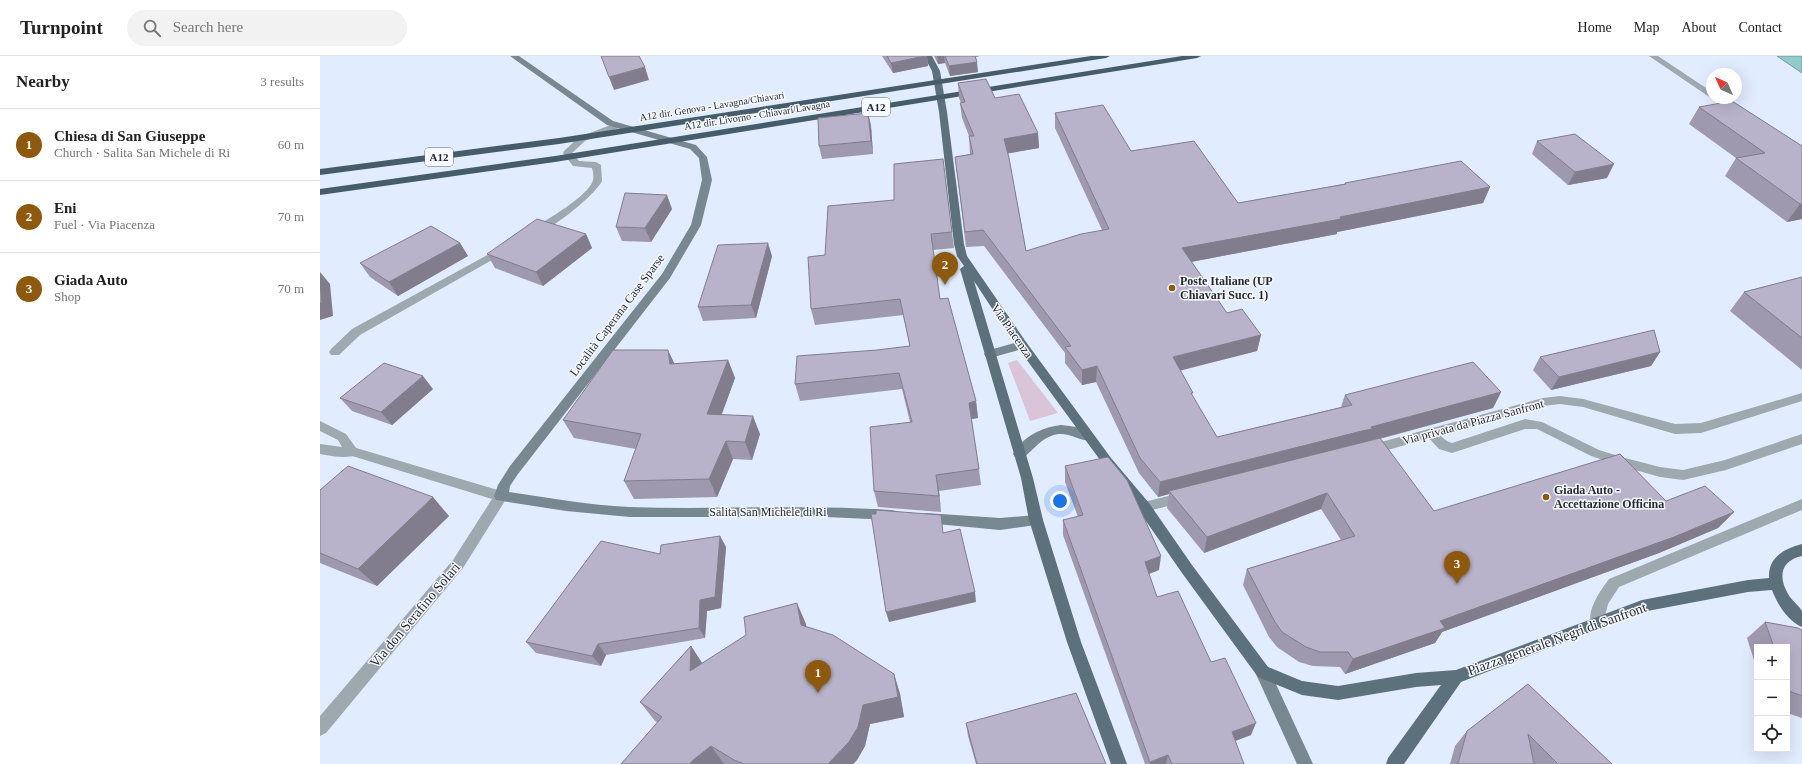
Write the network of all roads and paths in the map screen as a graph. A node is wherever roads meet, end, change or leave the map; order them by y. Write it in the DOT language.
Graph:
graph roads {
  1 [pos="514,56"];
  2 [pos="928,56"];
  3 [pos="1106,56"];
  4 [pos="1197,56"];
  5 [pos="1653,56"];
  6 [pos="1706,92"];
  7 [pos="1725,104"];
  8 [pos="1746,118"];
  9 [pos="616,126"];
  10 [pos="320,172"];
  11 [pos="320,192"];
  12 [pos="525,237"];
  13 [pos="511,245"];
  14 [pos="962,256"];
  15 [pos="1022,346"];
  16 [pos="335,352"];
  17 [pos="990,354"];
  18 [pos="1802,398"];
  19 [pos="320,426"];
  20 [pos="1430,433"];
  21 [pos="1089,437"];
  22 [pos="1802,438"];
  23 [pos="320,449"];
  24 [pos="353,452"];
  25 [pos="1357,453"];
  26 [pos="1019,454"];
  27 [pos="1197,494"];
  28 [pos="501,496"];
  29 [pos="1802,504"];
  30 [pos="1144,507"];
  31 [pos="1036,520"];
  32 [pos="1802,550"];
  33 [pos="1777,584"];
  34 [pos="1802,620"];
  35 [pos="1597,623"];
  36 [pos="1263,672"];
  37 [pos="1456,677"];
  38 [pos="320,728"];
  39 [pos="1119,764"];
  40 [pos="1305,764"];
  41 [pos="1394,764"];
  1 -- 9 [label="street, Località Caperana Case Sparse"];
  2 -- 14 [label="main road, Via Piacenza"];
  3 -- 10 [label="highway, A12 dir. Genova - Lavagna/Chiavari / A12"];
  4 -- 11 [label="highway, A12 dir. Livorno - Chiavari/Lavagna / A12"];
  5 -- 6 [label="street"];
  7 -- 8 [label="street"];
  9 -- 12 [label="street"];
  9 -- 28 [label="street, Località Caperana Case Sparse"];
  13 -- 16 [label="street"];
  14 -- 15 [label="main road, Via Piacenza"];
  14 -- 17 [label="main road"];
  15 -- 17 [label="street"];
  15 -- 21 [label="main road, Via Piacenza"];
  17 -- 26 [label="main road"];
  18 -- 20 [label="street, Via privata da Piazza Sanfront"];
  19 -- 24 [label="street"];
  20 -- 22 [label="street"];
  20 -- 25 [label="street, Via privata da Piazza Sanfront"];
  21 -- 26 [label="street"];
  21 -- 30 [label="main road, Via Piacenza"];
  23 -- 24 [label="street"];
  24 -- 28 [label="street"];
  26 -- 31 [label="main road"];
  27 -- 30 [label="street"];
  28 -- 31 [label="street, Salita San Michele di Ri"];
  28 -- 38 [label="street, Via don Serafino Solari"];
  29 -- 35 [label="street"];
  30 -- 36 [label="main road, Via Piacenza"];
  31 -- 39 [label="main road"];
  32 -- 33 [label="main road"];
  33 -- 34 [label="main road"];
  33 -- 35 [label="main road, Piazza generale Negri di Sanfront"];
  35 -- 37 [label="main road, Piazza generale Negri di Sanfront"];
  36 -- 37 [label="main road, Piazza generale Negri di Sanfront"];
  36 -- 40 [label="street"];
  37 -- 41 [label="main road, Piazza generale Negri di Sanfront"];
}
